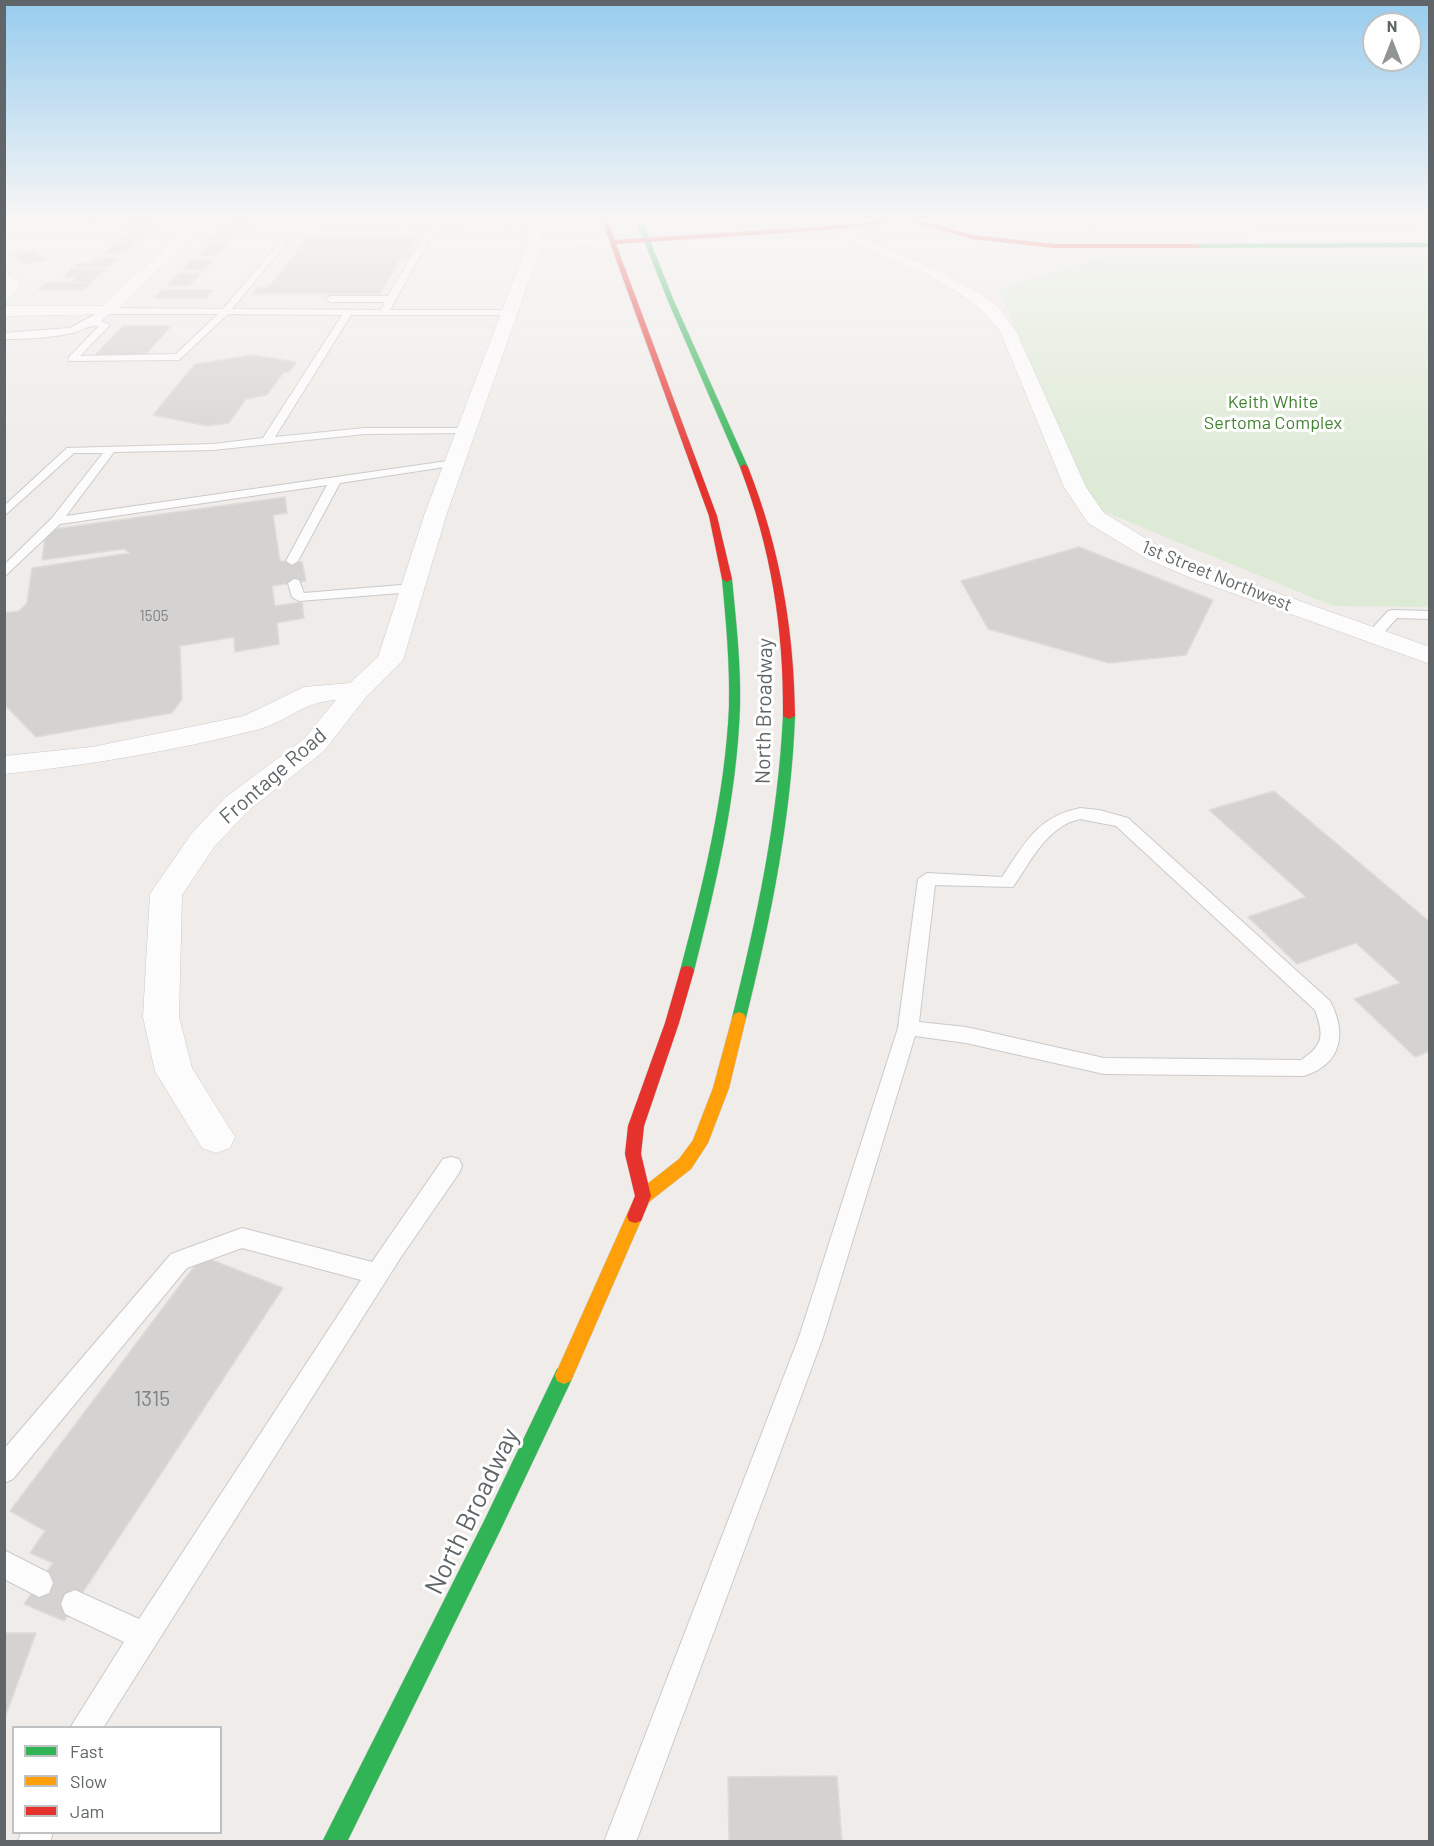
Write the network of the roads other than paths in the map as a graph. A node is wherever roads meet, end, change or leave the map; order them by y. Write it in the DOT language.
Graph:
graph roads {
  1 [pos="114,304"];
  2 [pos="232,304"];
  3 [pos="388,304"];
  4 [pos="511,304"];
  5 [pos="636,304"];
  6 [pos="673,304"];
  7 [pos="986,304"];
  8 [pos="4,311"];
  9 [pos="107,311"];
  10 [pos="226,311"];
  11 [pos="348,312"];
  12 [pos="384,312"];
  13 [pos="509,313"];
  14 [pos="92,322"];
  15 [pos="4,336"];
  16 [pos="466,431"];
  17 [pos="267,441"];
  18 [pos="111,449"];
  19 [pos="454,463"];
  20 [pos="335,481"];
  21 [pos="4,513"];
  22 [pos="56,521"];
  23 [pos="292,561"];
  24 [pos="4,573"];
  25 [pos="294,583"];
  26 [pos="413,588"];
  27 [pos="1430,615"];
  28 [pos="1372,637"];
  29 [pos="1430,656"];
  30 [pos="357,691"];
  31 [pos="4,765"];
  32 [pos="908,1028"];
  33 [pos="216,1137"];
  34 [pos="451,1166"];
  35 [pos="642,1196"];
  36 [pos="378,1274"];
  37 [pos="4,1470"];
  38 [pos="4,1564"];
  39 [pos="39,1583"];
  40 [pos="75,1604"];
  41 [pos="144,1636"];
  42 [pos="86,1726"];
  43 [pos="334,1842"];
  44 [pos="620,1842"];
  1 -- 9 [label="street"];
  2 -- 10 [label="lane"];
  3 -- 12 [label="lane"];
  4 -- 13 [label="street, Frontage Road"];
  5 -- 35 [label="main road, North Broadway"];
  6 -- 35 [label="main road, North Broadway"];
  7 -- 28 [label="street, 1st Street Northwest"];
  8 -- 9 [label="street"];
  9 -- 10 [label="lane"];
  9 -- 14 [label="lane"];
  10 -- 11 [label="lane"];
  10 -- 14 [label="lane"];
  11 -- 12 [label="lane"];
  11 -- 17 [label="lane"];
  12 -- 13 [label="lane"];
  13 -- 16 [label="street, Frontage Road"];
  14 -- 15 [label="lane"];
  16 -- 17 [label="lane"];
  16 -- 19 [label="street, Frontage Road"];
  17 -- 18 [label="lane"];
  18 -- 21 [label="lane"];
  18 -- 22 [label="lane"];
  19 -- 20 [label="lane"];
  19 -- 26 [label="street, Frontage Road"];
  20 -- 22 [label="lane"];
  20 -- 23 [label="lane"];
  22 -- 24 [label="lane"];
  25 -- 26 [label="lane"];
  26 -- 30 [label="street, Frontage Road"];
  27 -- 28 [label="lane"];
  28 -- 29 [label="street, 1st Street Northwest"];
  30 -- 31 [label="street"];
  30 -- 33 [label="street, Frontage Road"];
  32 -- 32 [label="lane"];
  32 -- 44 [label="lane"];
  34 -- 36 [label="lane"];
  35 -- 43 [label="main road, North Broadway"];
  36 -- 37 [label="lane"];
  36 -- 41 [label="lane"];
  38 -- 39 [label="lane"];
  40 -- 41 [label="lane"];
  41 -- 42 [label="lane"];
}
